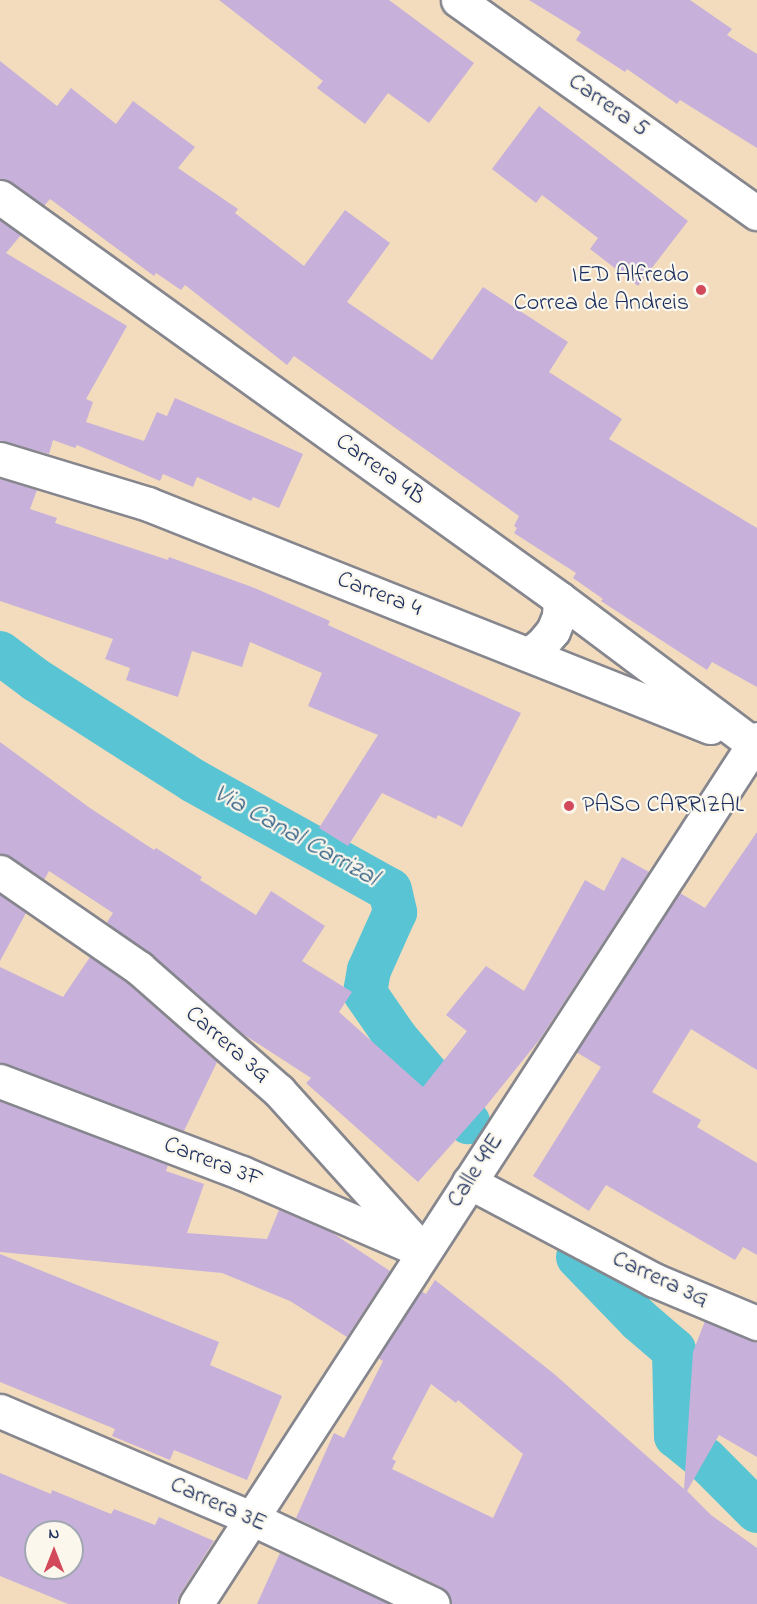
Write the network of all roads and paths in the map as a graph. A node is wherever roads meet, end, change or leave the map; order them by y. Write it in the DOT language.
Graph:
graph roads {
  1 [pos="458,0"];
  2 [pos="0,197"];
  3 [pos="757,213"];
  4 [pos="0,459"];
  5 [pos="560,599"];
  6 [pos="530,654"];
  7 [pos="756,743"];
  8 [pos="0,872"];
  9 [pos="0,1081"];
  10 [pos="469,1182"];
  11 [pos="423,1251"];
  12 [pos="757,1323"];
  13 [pos="0,1411"];
  14 [pos="251,1518"];
  15 [pos="196,1604"];
  16 [pos="434,1604"];
  1 -- 3 [label="street, Carrera 5"];
  2 -- 5 [label="street, Carrera 4B"];
  4 -- 6 [label="street, Carrera 4"];
  5 -- 6 [label="street"];
  5 -- 7 [label="street, Carrera 4B"];
  6 -- 7 [label="street, Carrera 4"];
  7 -- 10 [label="street, Calle 49E"];
  8 -- 11 [label="street, Carrera 3G"];
  9 -- 11 [label="street, Carrera 3F"];
  10 -- 11 [label="street, Calle 49E"];
  10 -- 12 [label="street, Carrera 3G"];
  11 -- 14 [label="street, Calle 49E"];
  13 -- 14 [label="street, Carrera 3E"];
  14 -- 15 [label="street, Calle 49E"];
  14 -- 16 [label="street, Carrera 3E"];
}
